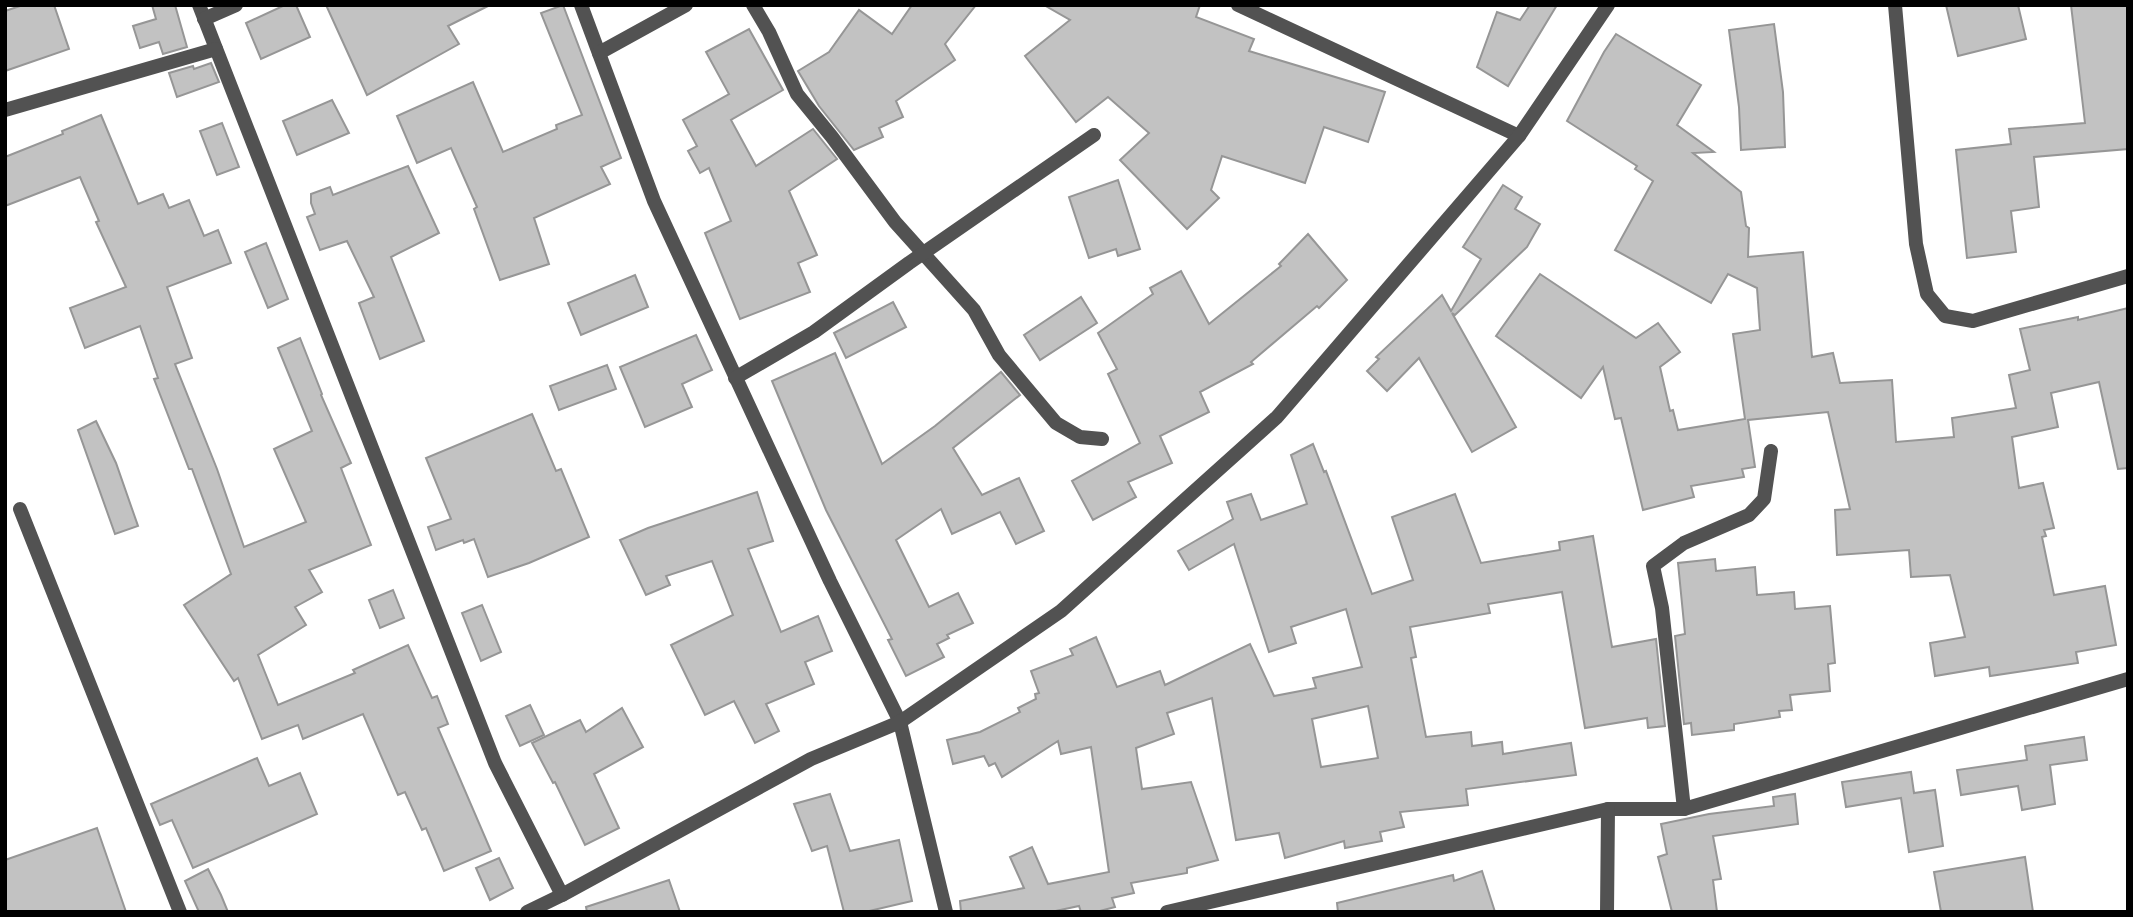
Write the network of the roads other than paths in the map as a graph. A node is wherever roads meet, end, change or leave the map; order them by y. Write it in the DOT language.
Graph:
graph roads {
  1 [pos="236,5"];
  2 [pos="581,5"];
  3 [pos="686,5"];
  4 [pos="753,5"];
  5 [pos="1238,5"];
  6 [pos="1608,5"];
  7 [pos="1895,5"];
  8 [pos="201,12"];
  9 [pos="216,49"];
  10 [pos="599,53"];
  11 [pos="5,110"];
  12 [pos="1094,135"];
  13 [pos="1519,136"];
  14 [pos="924,253"];
  15 [pos="2128,276"];
  16 [pos="735,378"];
  17 [pos="1102,439"];
  18 [pos="1771,451"];
  19 [pos="20,509"];
  20 [pos="2128,679"];
  21 [pos="900,722"];
  22 [pos="1608,809"];
  23 [pos="1684,809"];
  24 [pos="562,895"];
  25 [pos="180,912"];
  26 [pos="527,912"];
  27 [pos="946,912"];
  28 [pos="1167,912"];
  29 [pos="1607,912"];
  1 -- 8 [label="street"];
  2 -- 10 [label="street"];
  3 -- 10 [label="street"];
  4 -- 14 [label="street"];
  5 -- 13 [label="street"];
  6 -- 13 [label="street"];
  7 -- 15 [label="street"];
  8 -- 9 [label="street"];
  9 -- 11 [label="street"];
  9 -- 24 [label="street"];
  10 -- 16 [label="street"];
  12 -- 14 [label="street"];
  13 -- 21 [label="street"];
  14 -- 16 [label="street"];
  14 -- 17 [label="street"];
  16 -- 21 [label="street"];
  18 -- 23 [label="street"];
  19 -- 25 [label="street"];
  20 -- 23 [label="street"];
  21 -- 24 [label="street"];
  21 -- 27 [label="street"];
  22 -- 23 [label="street"];
  22 -- 28 [label="street"];
  22 -- 29 [label="street"];
  24 -- 26 [label="street"];
}
